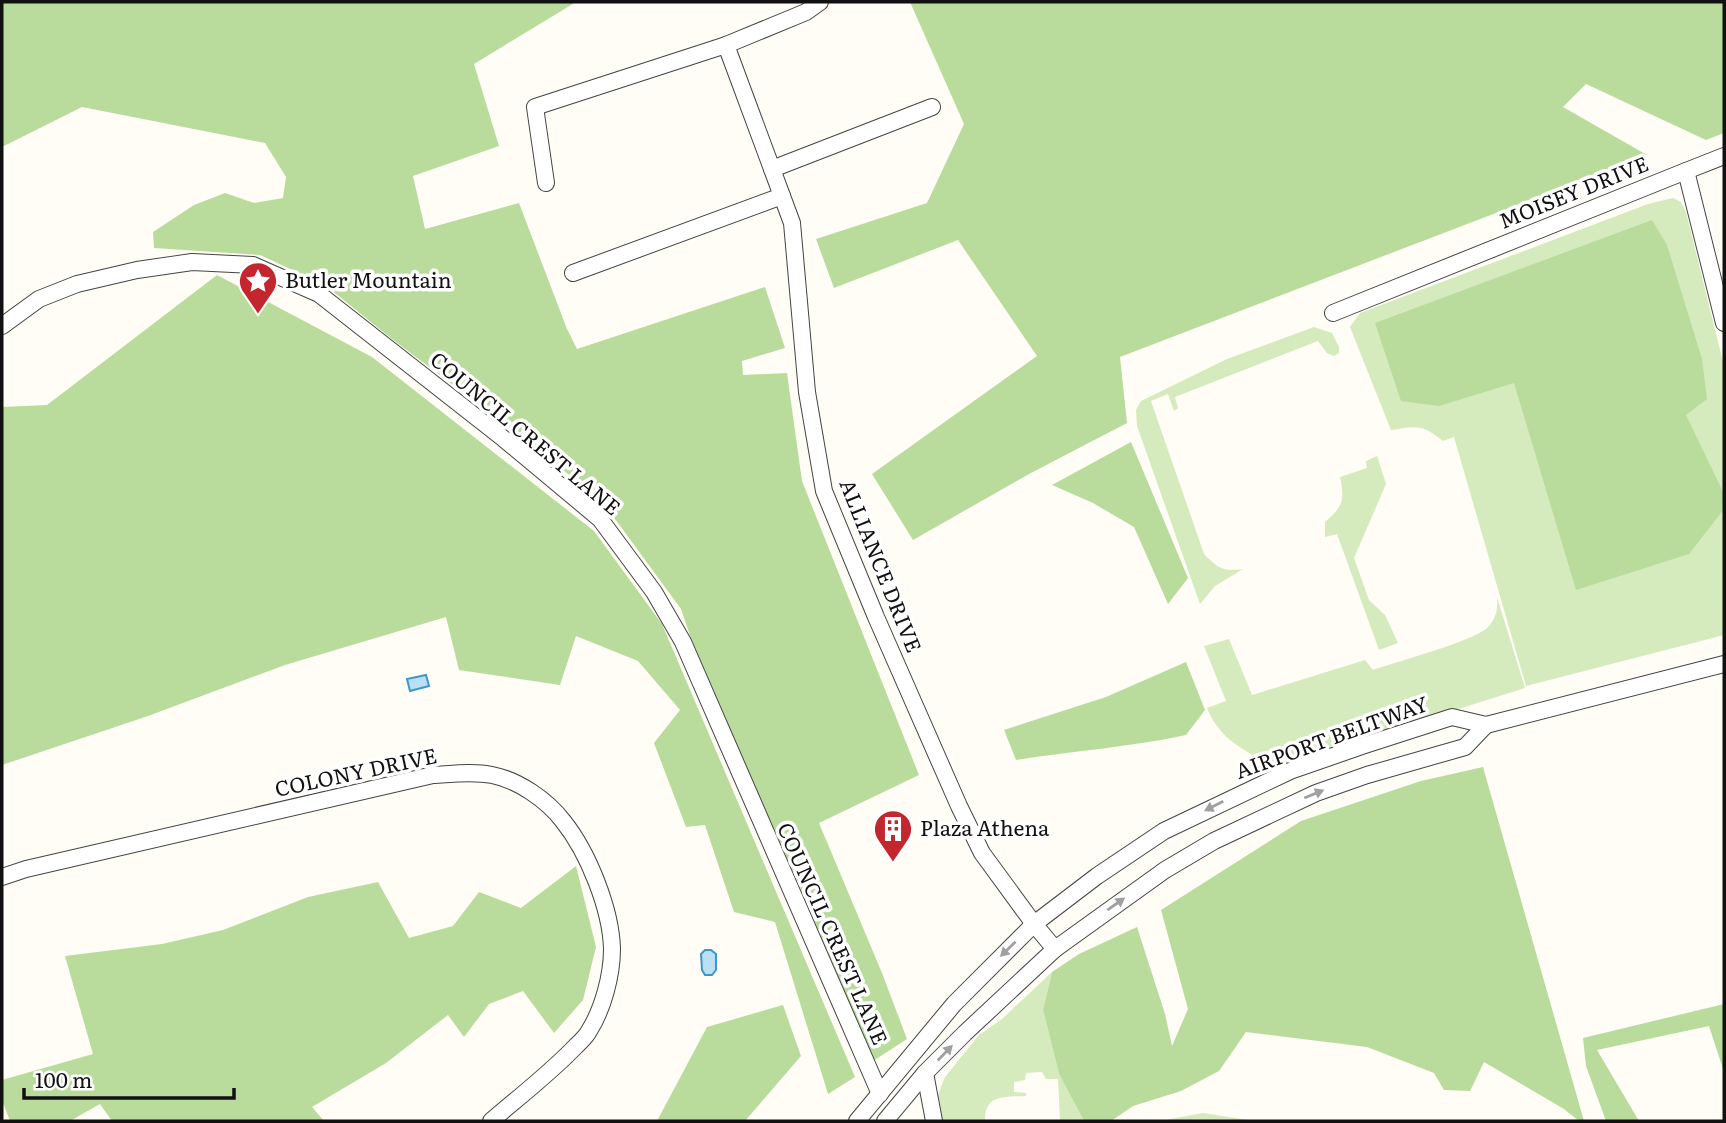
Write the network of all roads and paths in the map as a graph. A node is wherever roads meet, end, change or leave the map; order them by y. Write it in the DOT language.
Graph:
graph roads {
  1 [pos="820,2"];
  2 [pos="726,44"];
  3 [pos="932,107"];
  4 [pos="1724,156"];
  5 [pos="772,169"];
  6 [pos="1686,171"];
  7 [pos="546,183"];
  8 [pos="782,196"];
  9 [pos="573,273"];
  10 [pos="1333,313"];
  11 [pos="1724,323"];
  12 [pos="2,326"];
  13 [pos="1724,664"];
  14 [pos="1486,725"];
  15 [pos="2,877"];
  16 [pos="1034,924"];
  17 [pos="1055,948"];
  18 [pos="925,1073"];
  19 [pos="880,1094"];
  20 [pos="491,1121"];
  21 [pos="857,1121"];
  22 [pos="885,1121"];
  23 [pos="934,1121"];
  1 -- 2 [label="street"];
  2 -- 5 [label="street, ALLIANCE DRIVE"];
  2 -- 7 [label="street"];
  3 -- 5 [label="street"];
  4 -- 6 [label="street, MOISEY DRIVE"];
  5 -- 8 [label="street, ALLIANCE DRIVE"];
  6 -- 10 [label="street, MOISEY DRIVE"];
  6 -- 11 [label="street"];
  8 -- 9 [label="street"];
  8 -- 16 [label="street, ALLIANCE DRIVE"];
  12 -- 19 [label="street, COUNCIL CREST LANE"];
  13 -- 14 [label="street, AIRPORT BELTWAY"];
  14 -- 16 [label="street, AIRPORT BELTWAY, one-way"];
  17 -- 14 [label="street, AIRPORT BELTWAY, one-way"];
  15 -- 20 [label="street, COLONY DRIVE"];
  16 -- 17 [label="street, ALLIANCE DRIVE"];
  16 -- 19 [label="street, AIRPORT BELTWAY, one-way"];
  18 -- 17 [label="street, AIRPORT BELTWAY, one-way"];
  18 -- 22 [label="street, AIRPORT BELTWAY"];
  18 -- 23 [label="street"];
  19 -- 21 [label="street, AIRPORT BELTWAY"];
}
